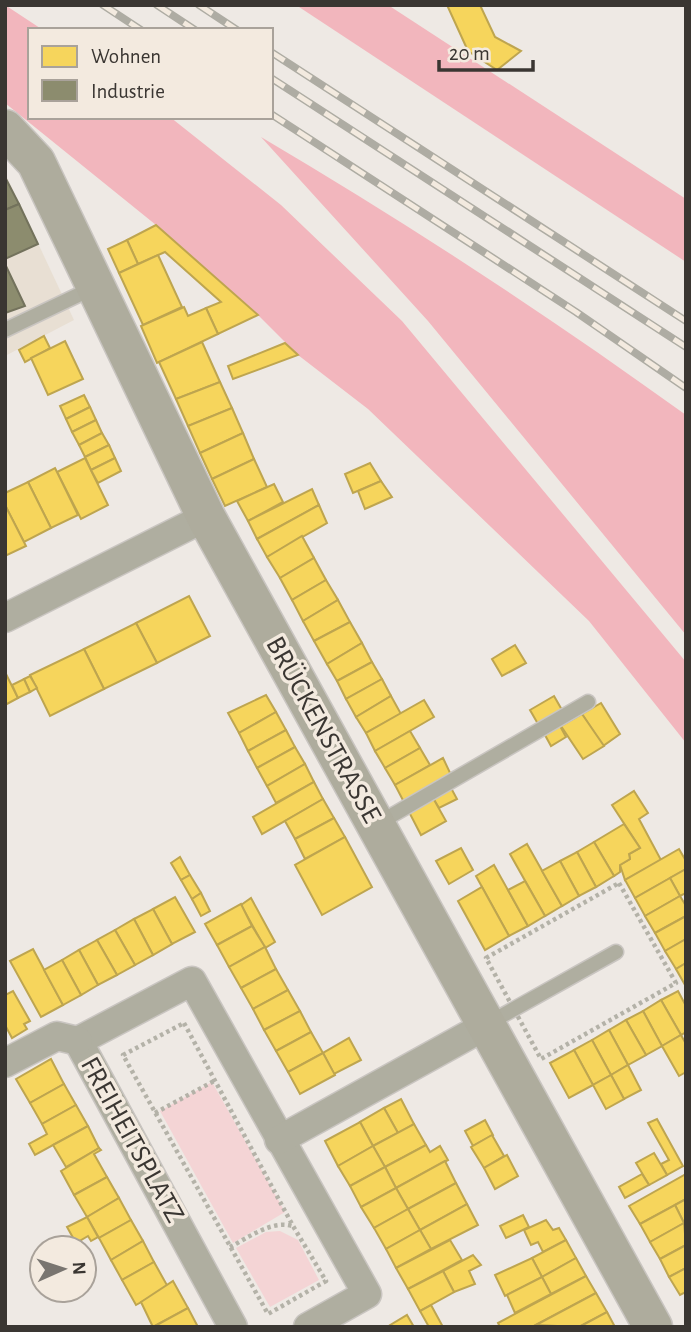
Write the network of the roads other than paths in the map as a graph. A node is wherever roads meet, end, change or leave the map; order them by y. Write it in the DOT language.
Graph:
graph roads {
  1 [pos="5,129"];
  2 [pos="96,286"];
  3 [pos="5,330"];
  4 [pos="206,517"];
  5 [pos="5,618"];
  6 [pos="588,702"];
  7 [pos="375,825"];
  8 [pos="615,952"];
  9 [pos="485,1026"];
  10 [pos="78,1041"];
  11 [pos="5,1063"];
  12 [pos="279,1140"];
  13 [pos="233,1327"];
  14 [pos="308,1327"];
  15 [pos="653,1327"];
  1 -- 2 [label="street, BRÜCKENSTRASSE"];
  2 -- 3 [label="lane"];
  2 -- 4 [label="street, BRÜCKENSTRASSE"];
  4 -- 5 [label="street"];
  4 -- 7 [label="street, BRÜCKENSTRASSE"];
  6 -- 7 [label="lane"];
  7 -- 9 [label="street, BRÜCKENSTRASSE"];
  8 -- 9 [label="lane"];
  9 -- 12 [label="street"];
  9 -- 15 [label="street, BRÜCKENSTRASSE"];
  10 -- 11 [label="street"];
  10 -- 12 [label="street, FREIHEITSPLATZ"];
  10 -- 13 [label="street, FREIHEITSPLATZ"];
  12 -- 14 [label="street, FREIHEITSPLATZ"];
}
